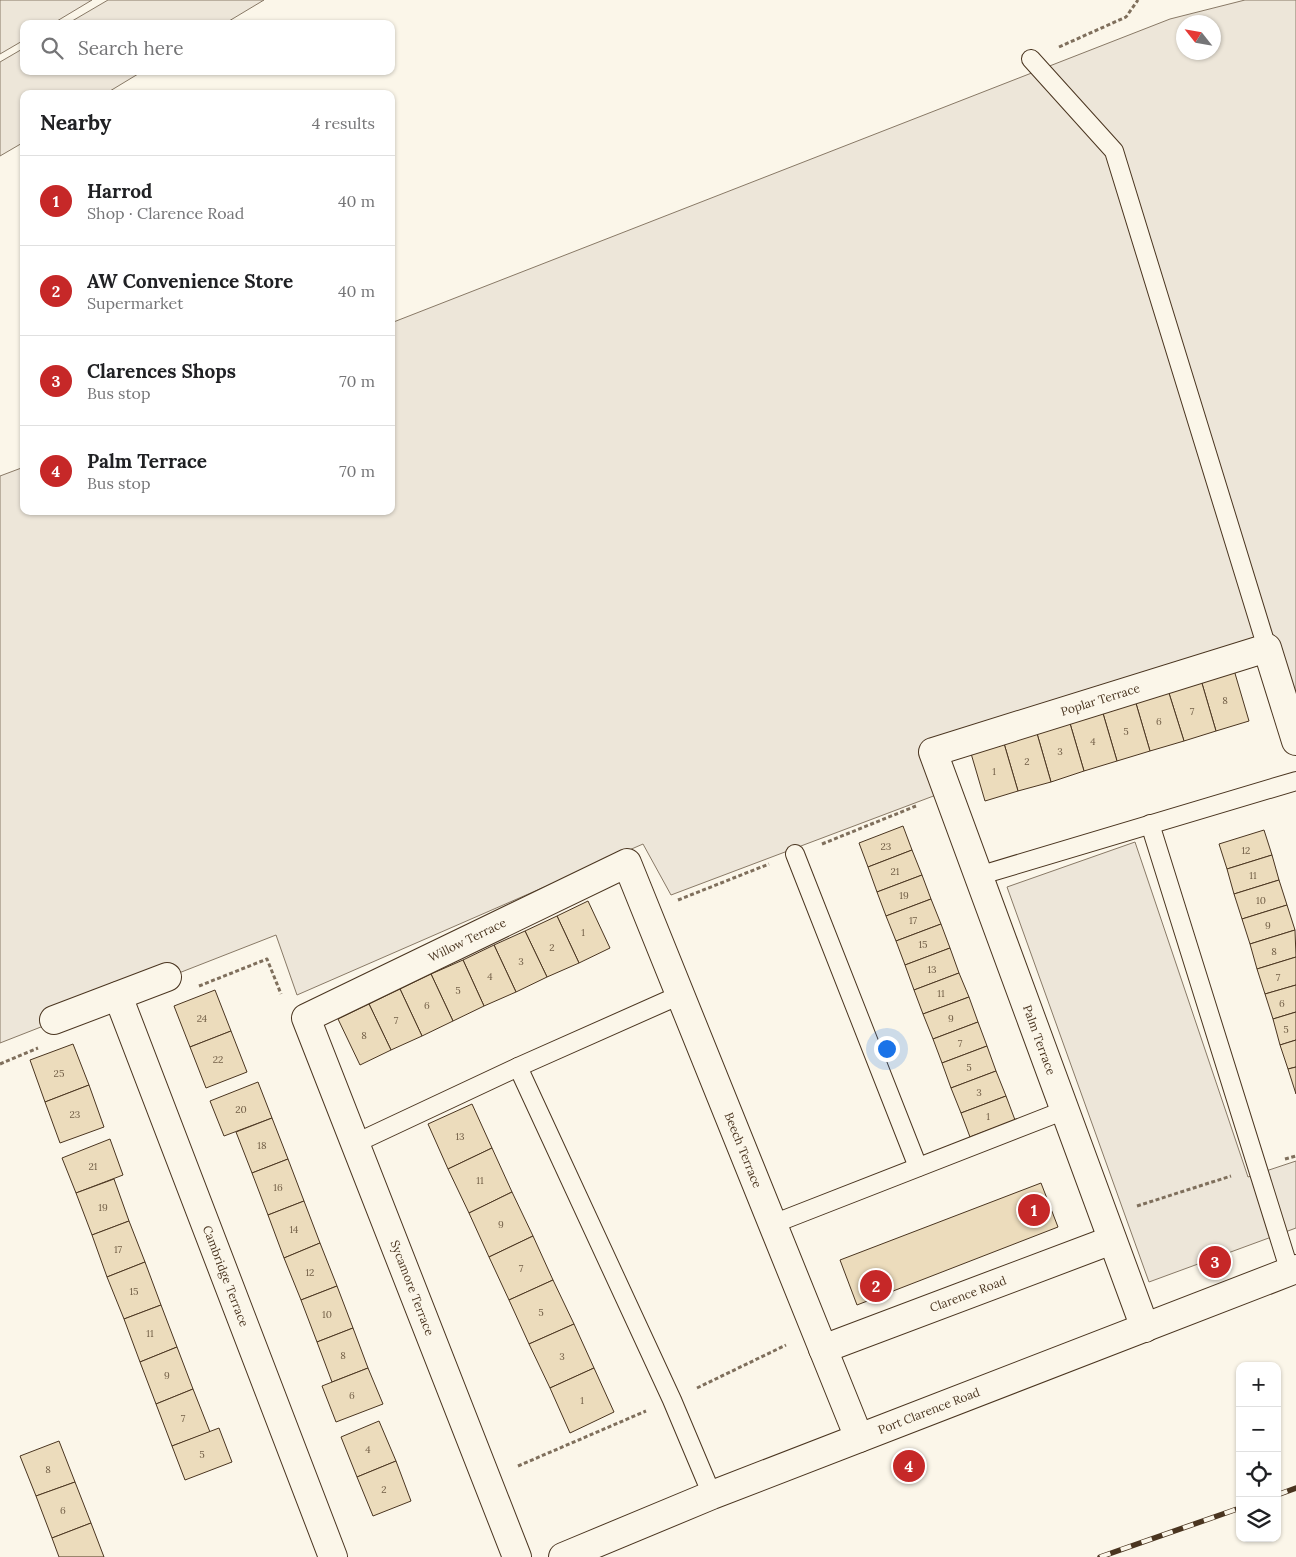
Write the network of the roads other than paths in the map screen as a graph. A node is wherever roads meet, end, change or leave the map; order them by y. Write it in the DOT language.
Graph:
graph roads {
  1 [pos="1031,59"];
  2 [pos="1267,648"];
  3 [pos="1296,742"];
  4 [pos="933,752"];
  5 [pos="1296,781"];
  6 [pos="1150,824"];
  7 [pos="795,854"];
  8 [pos="627,863"];
  9 [pos="978,876"];
  10 [pos="167,977"];
  11 [pos="680,995"];
  12 [pos="118,996"];
  13 [pos="306,1018"];
  14 [pos="54,1020"];
  15 [pos="518,1067"];
  16 [pos="1065,1110"];
  17 [pos="356,1142"];
  18 [pos="918,1167"];
  19 [pos="773,1224"];
  20 [pos="1108,1228"];
  21 [pos="1293,1270"];
  22 [pos="1145,1328"];
  23 [pos="823,1349"];
  24 [pos="859,1438"];
  25 [pos="712,1495"];
  26 [pos="333,1557"];
  27 [pos="517,1557"];
  28 [pos="563,1557"];
  1 -- 2 [label="lane"];
  2 -- 3 [label="street"];
  2 -- 4 [label="street, Poplar Terrace"];
  4 -- 9 [label="street, Palm Terrace"];
  5 -- 6 [label="lane"];
  6 -- 9 [label="lane"];
  6 -- 21 [label="lane"];
  7 -- 18 [label="lane"];
  8 -- 11 [label="street, Beech Terrace"];
  8 -- 13 [label="street, Willow Terrace"];
  9 -- 16 [label="street, Palm Terrace"];
  10 -- 12 [label="street"];
  11 -- 15 [label="lane"];
  11 -- 19 [label="street, Beech Terrace"];
  12 -- 14 [label="street"];
  12 -- 26 [label="street, Cambridge Terrace"];
  13 -- 17 [label="street, Sycamore Terrace"];
  15 -- 17 [label="lane"];
  15 -- 25 [label="lane"];
  16 -- 18 [label="lane"];
  16 -- 20 [label="street, Palm Terrace"];
  17 -- 27 [label="street, Sycamore Terrace"];
  18 -- 19 [label="lane"];
  19 -- 23 [label="street, Beech Terrace"];
  20 -- 22 [label="street, Palm Terrace"];
  20 -- 23 [label="street, Clarence Road"];
  21 -- 22 [label="street, Port Clarence Road"];
  22 -- 24 [label="street, Port Clarence Road"];
  23 -- 24 [label="street, Beech Terrace"];
  24 -- 25 [label="street, Port Clarence Road"];
  25 -- 28 [label="street, Port Clarence Road"];
}
